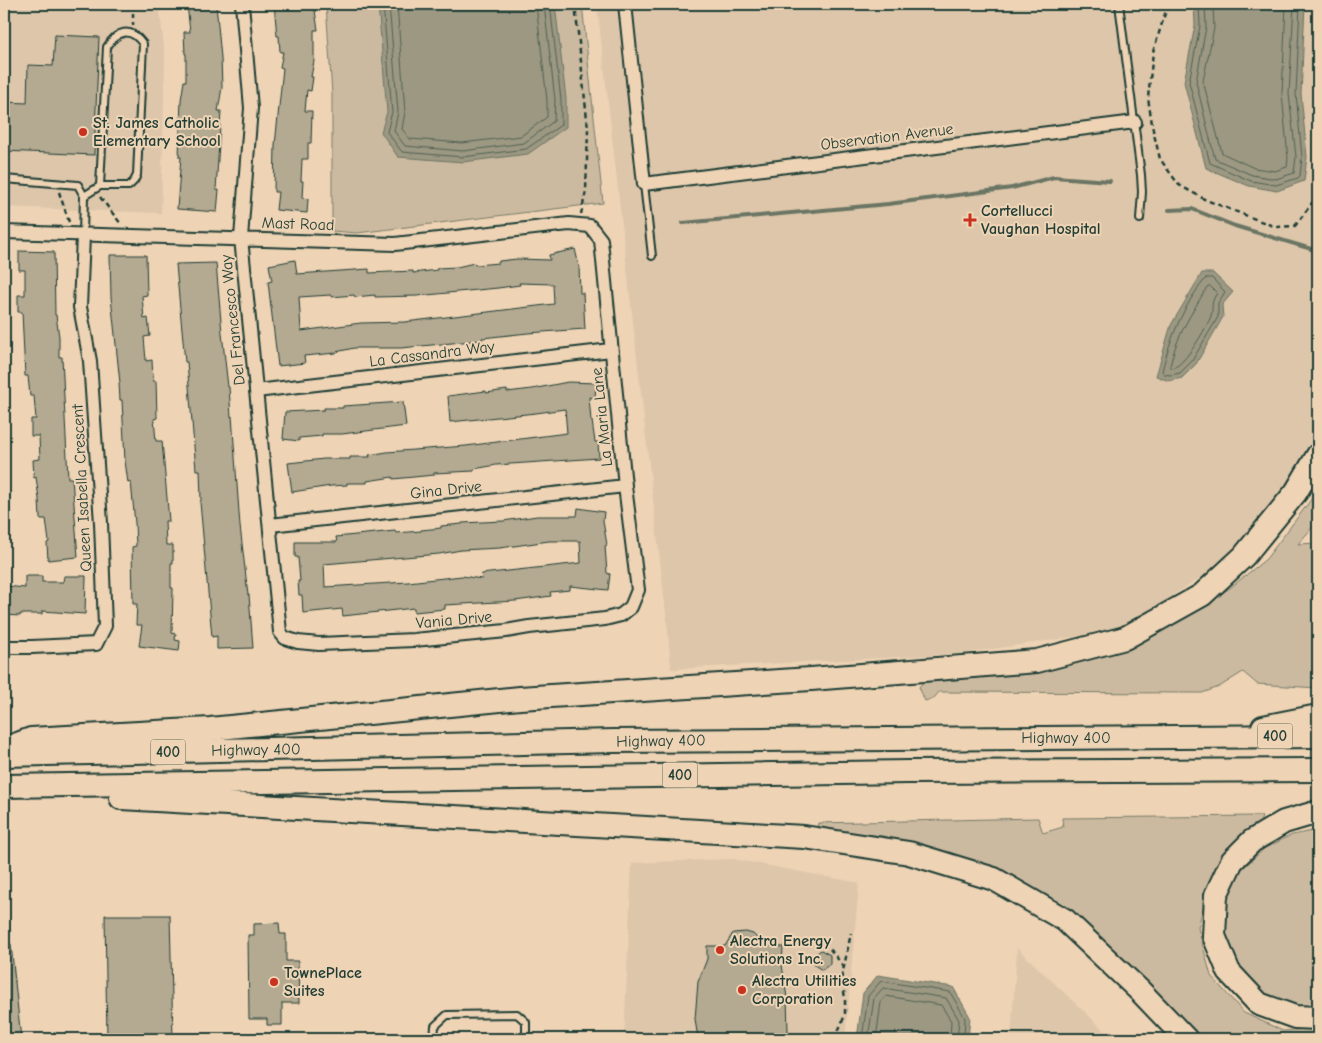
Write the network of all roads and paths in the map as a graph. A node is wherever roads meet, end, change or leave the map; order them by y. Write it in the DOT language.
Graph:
graph roads {
  1 [pos="133,4"];
  2 [pos="242,4"];
  3 [pos="575,4"];
  4 [pos="625,4"];
  5 [pos="1119,4"];
  6 [pos="1168,4"];
  7 [pos="134,34"];
  8 [pos="1135,122"];
  9 [pos="4,179"];
  10 [pos="57,183"];
  11 [pos="644,184"];
  12 [pos="98,188"];
  13 [pos="1318,194"];
  14 [pos="84,196"];
  15 [pos="1140,219"];
  16 [pos="585,226"];
  17 [pos="4,232"];
  18 [pos="78,235"];
  19 [pos="131,236"];
  20 [pos="241,238"];
  21 [pos="652,256"];
  22 [pos="611,350"];
  23 [pos="256,391"];
  24 [pos="1318,455"];
  25 [pos="625,486"];
  26 [pos="270,525"];
  27 [pos="631,607"];
  28 [pos="280,632"];
  29 [pos="4,647"];
  30 [pos="1318,716"];
  31 [pos="1232,736"];
  32 [pos="1318,736"];
  33 [pos="4,749"];
  34 [pos="4,755"];
  35 [pos="1318,770"];
  36 [pos="4,786"];
  37 [pos="41,786"];
  38 [pos="1318,812"];
  39 [pos="851,933"];
  40 [pos="830,949"];
  41 [pos="844,967"];
  42 [pos="1318,1018"];
  43 [pos="434,1039"];
  44 [pos="526,1039"];
  45 [pos="835,1039"];
  46 [pos="1186,1039"];
  1 -- 7 [label="path"];
  2 -- 20 [label="street, Del Francesco Way"];
  3 -- 16 [label="path"];
  4 -- 11 [label="street"];
  5 -- 8 [label="lane"];
  6 -- 13 [label="path"];
  7 -- 12 [label="lane"];
  7 -- 12 [label="lane"];
  8 -- 11 [label="street, Observation Avenue"];
  8 -- 15 [label="lane"];
  9 -- 10 [label="lane"];
  10 -- 14 [label="lane"];
  10 -- 18 [label="path"];
  11 -- 21 [label="lane"];
  12 -- 14 [label="lane"];
  12 -- 19 [label="path"];
  14 -- 18 [label="lane"];
  16 -- 20 [label="street, Mast Road"];
  16 -- 22 [label="street, La Maria Lane"];
  17 -- 18 [label="street, Mast Road"];
  18 -- 19 [label="street, Mast Road"];
  18 -- 29 [label="street, Queen Isabella Crescent"];
  19 -- 20 [label="street, Mast Road"];
  20 -- 23 [label="street, Del Francesco Way"];
  22 -- 23 [label="street, La Cassandra Way"];
  22 -- 25 [label="street, La Maria Lane"];
  23 -- 26 [label="street, Del Francesco Way"];
  24 -- 33 [label="highway"];
  25 -- 26 [label="street, Gina Drive"];
  25 -- 27 [label="street, La Maria Lane"];
  26 -- 28 [label="street, Del Francesco Way"];
  27 -- 28 [label="street, Vania Drive"];
  30 -- 31 [label="highway"];
  31 -- 32 [label="highway, Highway 400 / 400"];
  31 -- 34 [label="highway, Highway 400 / 400"];
  35 -- 37 [label="highway, Highway 400 / 400"];
  36 -- 37 [label="highway, Highway 400 / 400"];
  37 -- 46 [label="highway"];
  38 -- 42 [label="highway"];
  39 -- 41 [label="path"];
  40 -- 41 [label="path"];
  41 -- 45 [label="path"];
  43 -- 44 [label="lane"];
}
